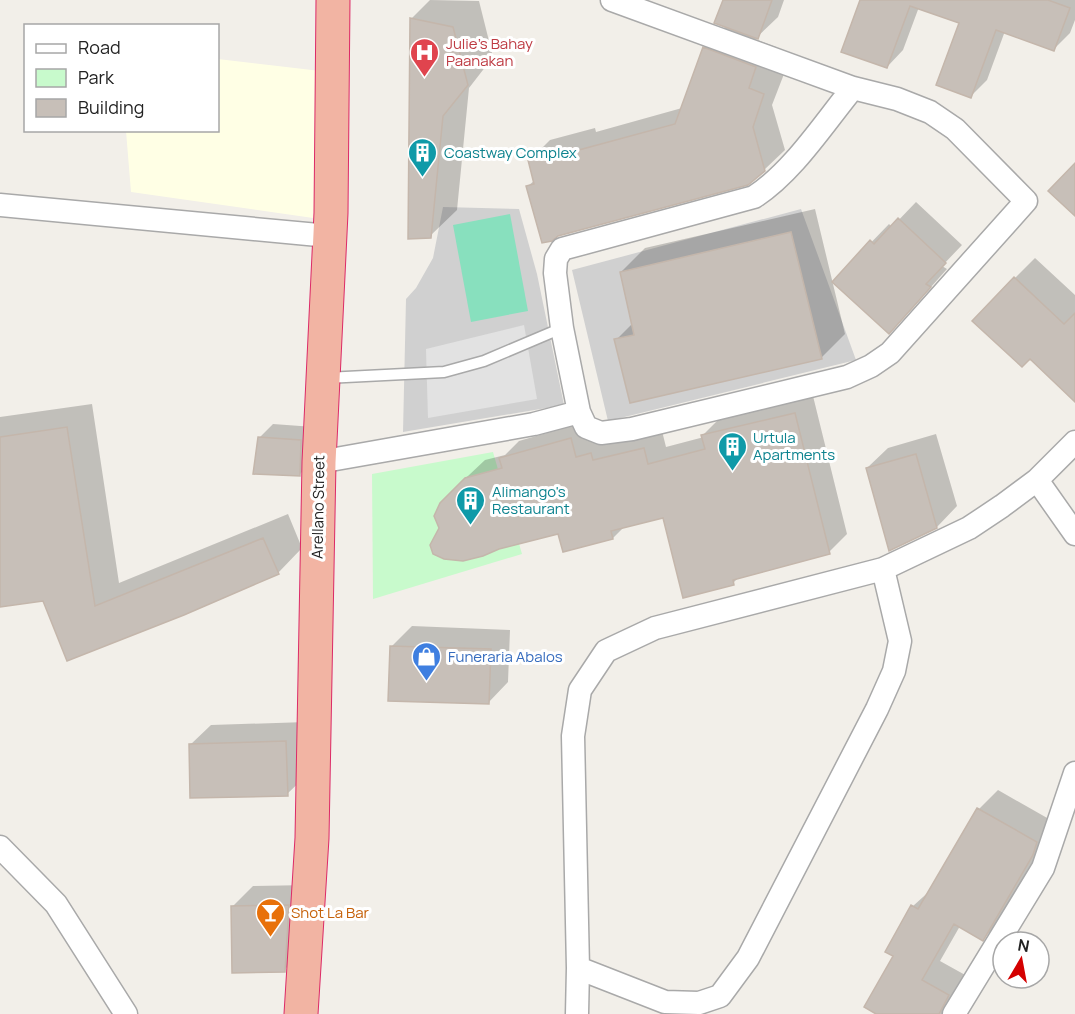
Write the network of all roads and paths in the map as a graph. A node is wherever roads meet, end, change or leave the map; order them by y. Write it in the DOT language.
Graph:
graph roads {
  1 [pos="333,0"];
  2 [pos="612,0"];
  3 [pos="853,88"];
  4 [pos="0,205"];
  5 [pos="329,236"];
  6 [pos="562,328"];
  7 [pos="323,378"];
  8 [pos="579,412"];
  9 [pos="1075,442"];
  10 [pos="319,462"];
  11 [pos="1037,480"];
  12 [pos="1075,534"];
  13 [pos="883,569"];
  14 [pos="1075,773"];
  15 [pos="0,847"];
  16 [pos="578,968"];
  17 [pos="126,1014"];
  18 [pos="301,1014"];
  19 [pos="577,1014"];
  20 [pos="954,1014"];
  1 -- 5 [label="highway, Arellano Street"];
  2 -- 3 [label="street"];
  3 -- 6 [label="street"];
  3 -- 8 [label="street"];
  4 -- 5 [label="street"];
  5 -- 7 [label="highway, Arellano Street"];
  6 -- 7 [label="lane"];
  6 -- 8 [label="street"];
  7 -- 10 [label="highway, Arellano Street"];
  8 -- 10 [label="street"];
  9 -- 11 [label="street"];
  10 -- 18 [label="highway, Arellano Street"];
  11 -- 12 [label="street"];
  11 -- 13 [label="street"];
  13 -- 16 [label="street"];
  13 -- 16 [label="street"];
  14 -- 20 [label="street"];
  15 -- 17 [label="street"];
  16 -- 19 [label="street"];
}
